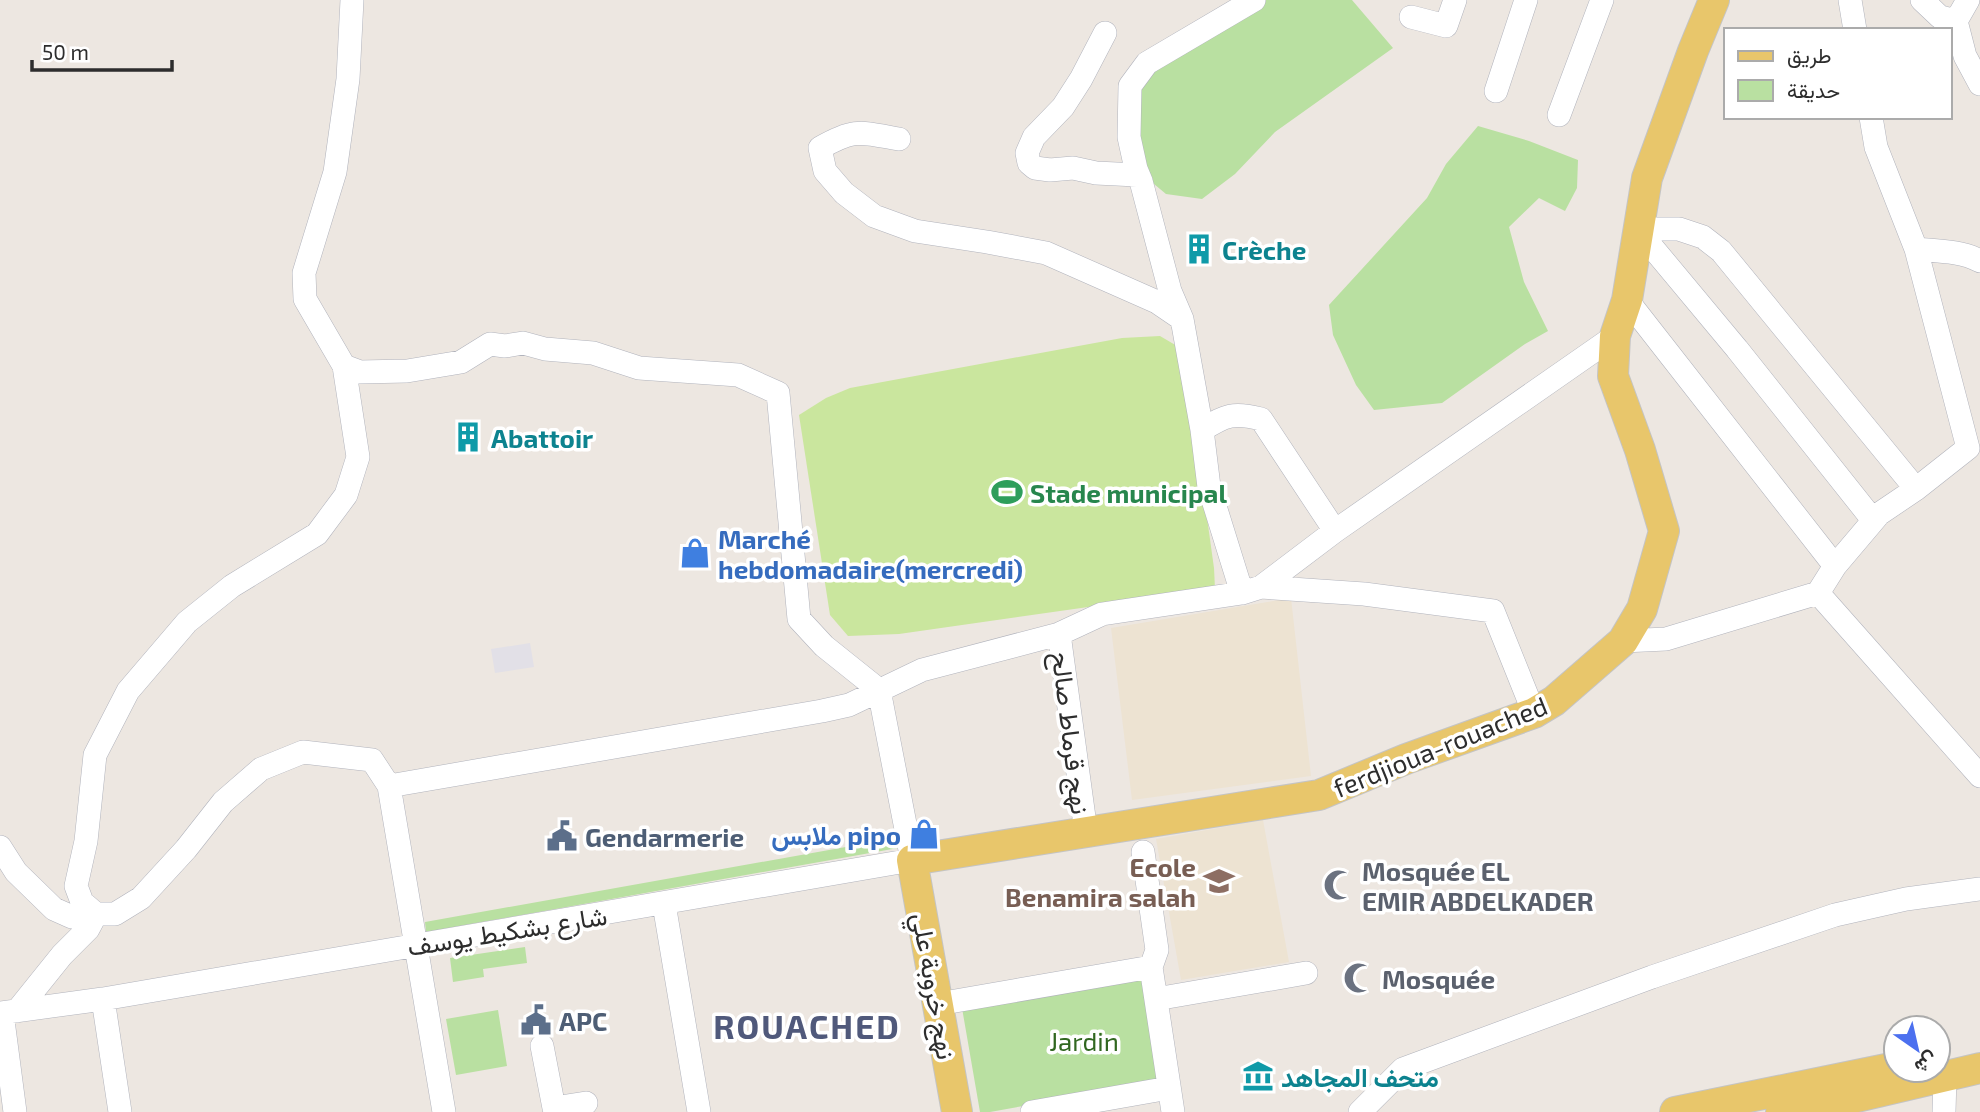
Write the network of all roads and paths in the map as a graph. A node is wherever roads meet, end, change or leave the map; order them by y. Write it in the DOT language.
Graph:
graph roads {
  1 [pos="352,0"];
  2 [pos="1254,0"];
  3 [pos="1455,0"];
  4 [pos="1526,0"];
  5 [pos="1602,0"];
  6 [pos="1714,0"];
  7 [pos="1850,0"];
  8 [pos="1922,0"];
  9 [pos="1968,0"];
  10 [pos="1411,17"];
  11 [pos="1956,22"];
  12 [pos="1855,28"];
  13 [pos="1105,33"];
  14 [pos="1980,83"];
  15 [pos="1496,91"];
  16 [pos="1559,115"];
  17 [pos="1871,119"];
  18 [pos="899,139"];
  19 [pos="1141,181"];
  20 [pos="1637,229"];
  21 [pos="1916,249"];
  22 [pos="1980,261"];
  23 [pos="1626,300"];
  24 [pos="1182,319"];
  25 [pos="1615,336"];
  26 [pos="344,366"];
  27 [pos="1202,430"];
  28 [pos="1916,489"];
  29 [pos="1873,520"];
  30 [pos="1335,531"];
  31 [pos="1835,566"];
  32 [pos="1252,589"];
  33 [pos="1818,593"];
  34 [pos="1059,634"];
  35 [pos="1623,640"];
  36 [pos="879,690"];
  37 [pos="1534,713"];
  38 [pos="1980,776"];
  39 [pos="389,786"];
  40 [pos="1086,832"];
  41 [pos="0,847"];
  42 [pos="1143,852"];
  43 [pos="912,860"];
  44 [pos="1980,889"];
  45 [pos="664,904"];
  46 [pos="96,914"];
  47 [pos="417,945"];
  48 [pos="1151,967"];
  49 [pos="1306,974"];
  50 [pos="103,999"];
  51 [pos="1156,999"];
  52 [pos="938,1004"];
  53 [pos="6,1012"];
  54 [pos="542,1046"];
  55 [pos="1980,1048"];
  56 [pos="1952,1062"];
  57 [pos="1952,1068"];
  58 [pos="1882,1069"];
  59 [pos="1980,1069"];
  60 [pos="1899,1084"];
  61 [pos="1943,1084"];
  62 [pos="1169,1088"];
  63 [pos="586,1103"];
  64 [pos="1843,1106"];
  65 [pos="554,1110"];
  66 [pos="15,1112"];
  67 [pos="120,1112"];
  68 [pos="444,1112"];
  69 [pos="699,1112"];
  70 [pos="957,1112"];
  71 [pos="1032,1112"];
  72 [pos="1173,1112"];
  73 [pos="1360,1112"];
  74 [pos="1675,1112"];
  75 [pos="1781,1112"];
  76 [pos="1944,1112"];
  1 -- 26 [label="street"];
  2 -- 19 [label="street"];
  3 -- 10 [label="street"];
  4 -- 15 [label="street"];
  5 -- 16 [label="street"];
  6 -- 20 [label="main road, ferdjioua-rouached"];
  7 -- 12 [label="street"];
  8 -- 11 [label="street"];
  9 -- 11 [label="street"];
  11 -- 14 [label="street"];
  13 -- 19 [label="street"];
  17 -- 21 [label="street"];
  18 -- 24 [label="street"];
  19 -- 24 [label="street"];
  20 -- 23 [label="main road, ferdjioua-rouached"];
  20 -- 28 [label="street"];
  20 -- 29 [label="street"];
  21 -- 22 [label="street"];
  21 -- 28 [label="street"];
  23 -- 25 [label="main road, ferdjioua-rouached"];
  23 -- 31 [label="street"];
  24 -- 27 [label="street"];
  25 -- 30 [label="street"];
  25 -- 35 [label="main road, ferdjioua-rouached"];
  26 -- 36 [label="street"];
  26 -- 46 [label="street"];
  27 -- 30 [label="street"];
  27 -- 32 [label="street"];
  28 -- 29 [label="street"];
  29 -- 31 [label="street"];
  30 -- 32 [label="street"];
  31 -- 33 [label="street"];
  32 -- 34 [label="street"];
  32 -- 37 [label="street"];
  33 -- 35 [label="street"];
  33 -- 38 [label="street"];
  34 -- 36 [label="street"];
  34 -- 40 [label="street, نهج قرماط صالح"];
  35 -- 37 [label="main road, ferdjioua-rouached"];
  36 -- 39 [label="street"];
  36 -- 43 [label="street"];
  37 -- 40 [label="main road, ferdjioua-rouached"];
  39 -- 46 [label="street"];
  39 -- 47 [label="street"];
  40 -- 43 [label="main road, ferdjioua-rouached"];
  41 -- 46 [label="street"];
  42 -- 48 [label="street"];
  43 -- 45 [label="street, شارع بشكيط يوسف"];
  43 -- 52 [label="main road, نهج خروبة علي"];
  44 -- 73 [label="street"];
  45 -- 47 [label="street, شارع بشكيط يوسف"];
  45 -- 69 [label="street"];
  46 -- 53 [label="street"];
  47 -- 50 [label="street, شارع بشكيط يوسف"];
  47 -- 68 [label="street"];
  48 -- 51 [label="street"];
  48 -- 52 [label="street"];
  49 -- 51 [label="street"];
  50 -- 53 [label="street, شارع بشكيط يوسف"];
  50 -- 67 [label="street"];
  51 -- 62 [label="street"];
  52 -- 70 [label="main road, نهج خروبة علي"];
  53 -- 66 [label="street"];
  54 -- 65 [label="street"];
  55 -- 56 [label="main road"];
  57 -- 59 [label="main road"];
  58 -- 74 [label="main road"];
  60 -- 64 [label="main road"];
  61 -- 76 [label="street"];
  62 -- 71 [label="street"];
  62 -- 72 [label="street"];
  63 -- 65 [label="street"];
  64 -- 75 [label="main road"];
}
